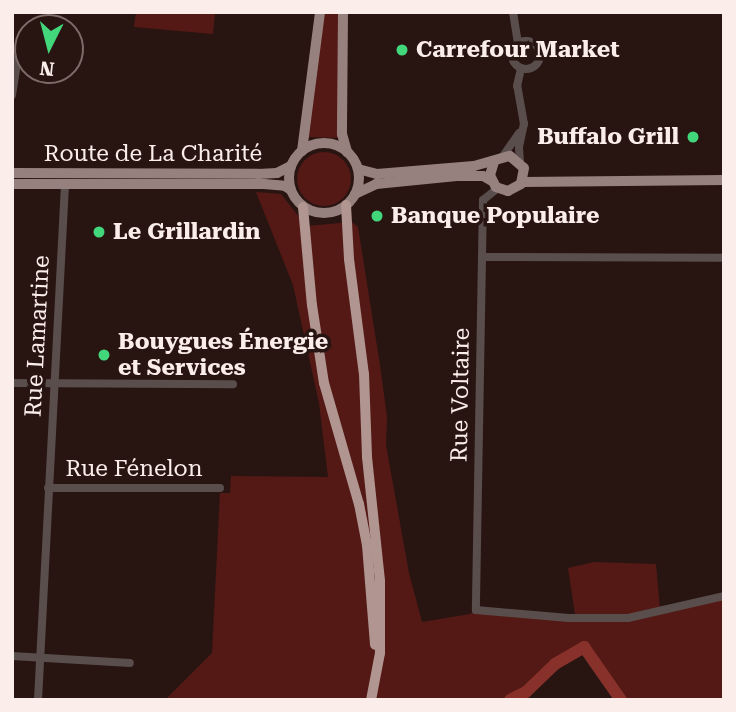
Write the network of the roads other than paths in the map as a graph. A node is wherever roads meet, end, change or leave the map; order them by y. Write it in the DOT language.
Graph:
graph roads {
  1 [pos="320,12"];
  2 [pos="342,12"];
  3 [pos="513,12"];
  4 [pos="518,42"];
  5 [pos="521,69"];
  6 [pos="522,131"];
  7 [pos="302,151"];
  8 [pos="347,152"];
  9 [pos="499,159"];
  10 [pos="291,166"];
  11 [pos="522,166"];
  12 [pos="358,169"];
  13 [pos="12,173"];
  14 [pos="553,179"];
  15 [pos="724,180"];
  16 [pos="523,182"];
  17 [pos="12,184"];
  18 [pos="65,184"];
  19 [pos="495,185"];
  20 [pos="291,190"];
  21 [pos="355,194"];
  22 [pos="346,205"];
  23 [pos="303,206"];
  24 [pos="482,257"];
  25 [pos="724,258"];
  26 [pos="12,383"];
  27 [pos="55,383"];
  28 [pos="233,384"];
  29 [pos="48,488"];
  30 [pos="220,488"];
  31 [pos="724,596"];
  32 [pos="12,656"];
  33 [pos="41,658"];
  34 [pos="130,663"];
  35 [pos="375,680"];
  36 [pos="38,700"];
  37 [pos="372,700"];
  1 -- 7 [label="main road"];
  2 -- 8 [label="main road"];
  3 -- 4 [label="street"];
  4 -- 5 [label="street"];
  4 -- 5 [label="street"];
  5 -- 6 [label="street"];
  6 -- 9 [label="street"];
  6 -- 11 [label="street"];
  7 -- 8 [label="main road"];
  7 -- 10 [label="main road"];
  8 -- 12 [label="main road"];
  9 -- 11 [label="main road"];
  9 -- 12 [label="main road"];
  9 -- 19 [label="main road"];
  10 -- 13 [label="main road, Route de La Charité"];
  10 -- 20 [label="main road"];
  11 -- 14 [label="main road"];
  11 -- 16 [label="main road"];
  12 -- 21 [label="main road"];
  14 -- 15 [label="main road"];
  14 -- 16 [label="main road"];
  16 -- 19 [label="main road"];
  17 -- 18 [label="main road, Route de La Charité"];
  18 -- 20 [label="main road, Route de La Charité"];
  18 -- 27 [label="street, Rue Lamartine"];
  19 -- 21 [label="main road"];
  19 -- 24 [label="street, Rue Voltaire"];
  20 -- 23 [label="main road"];
  21 -- 22 [label="main road"];
  22 -- 23 [label="main road"];
  22 -- 35 [label="highway"];
  23 -- 35 [label="highway"];
  24 -- 25 [label="street"];
  24 -- 31 [label="street, Rue Voltaire"];
  26 -- 27 [label="street"];
  27 -- 28 [label="street"];
  27 -- 29 [label="street, Rue Lamartine"];
  29 -- 30 [label="street, Rue Fénelon"];
  29 -- 33 [label="street, Rue Lamartine"];
  32 -- 33 [label="street"];
  33 -- 34 [label="street"];
  33 -- 36 [label="street, Rue Lamartine"];
  35 -- 37 [label="highway"];
}
